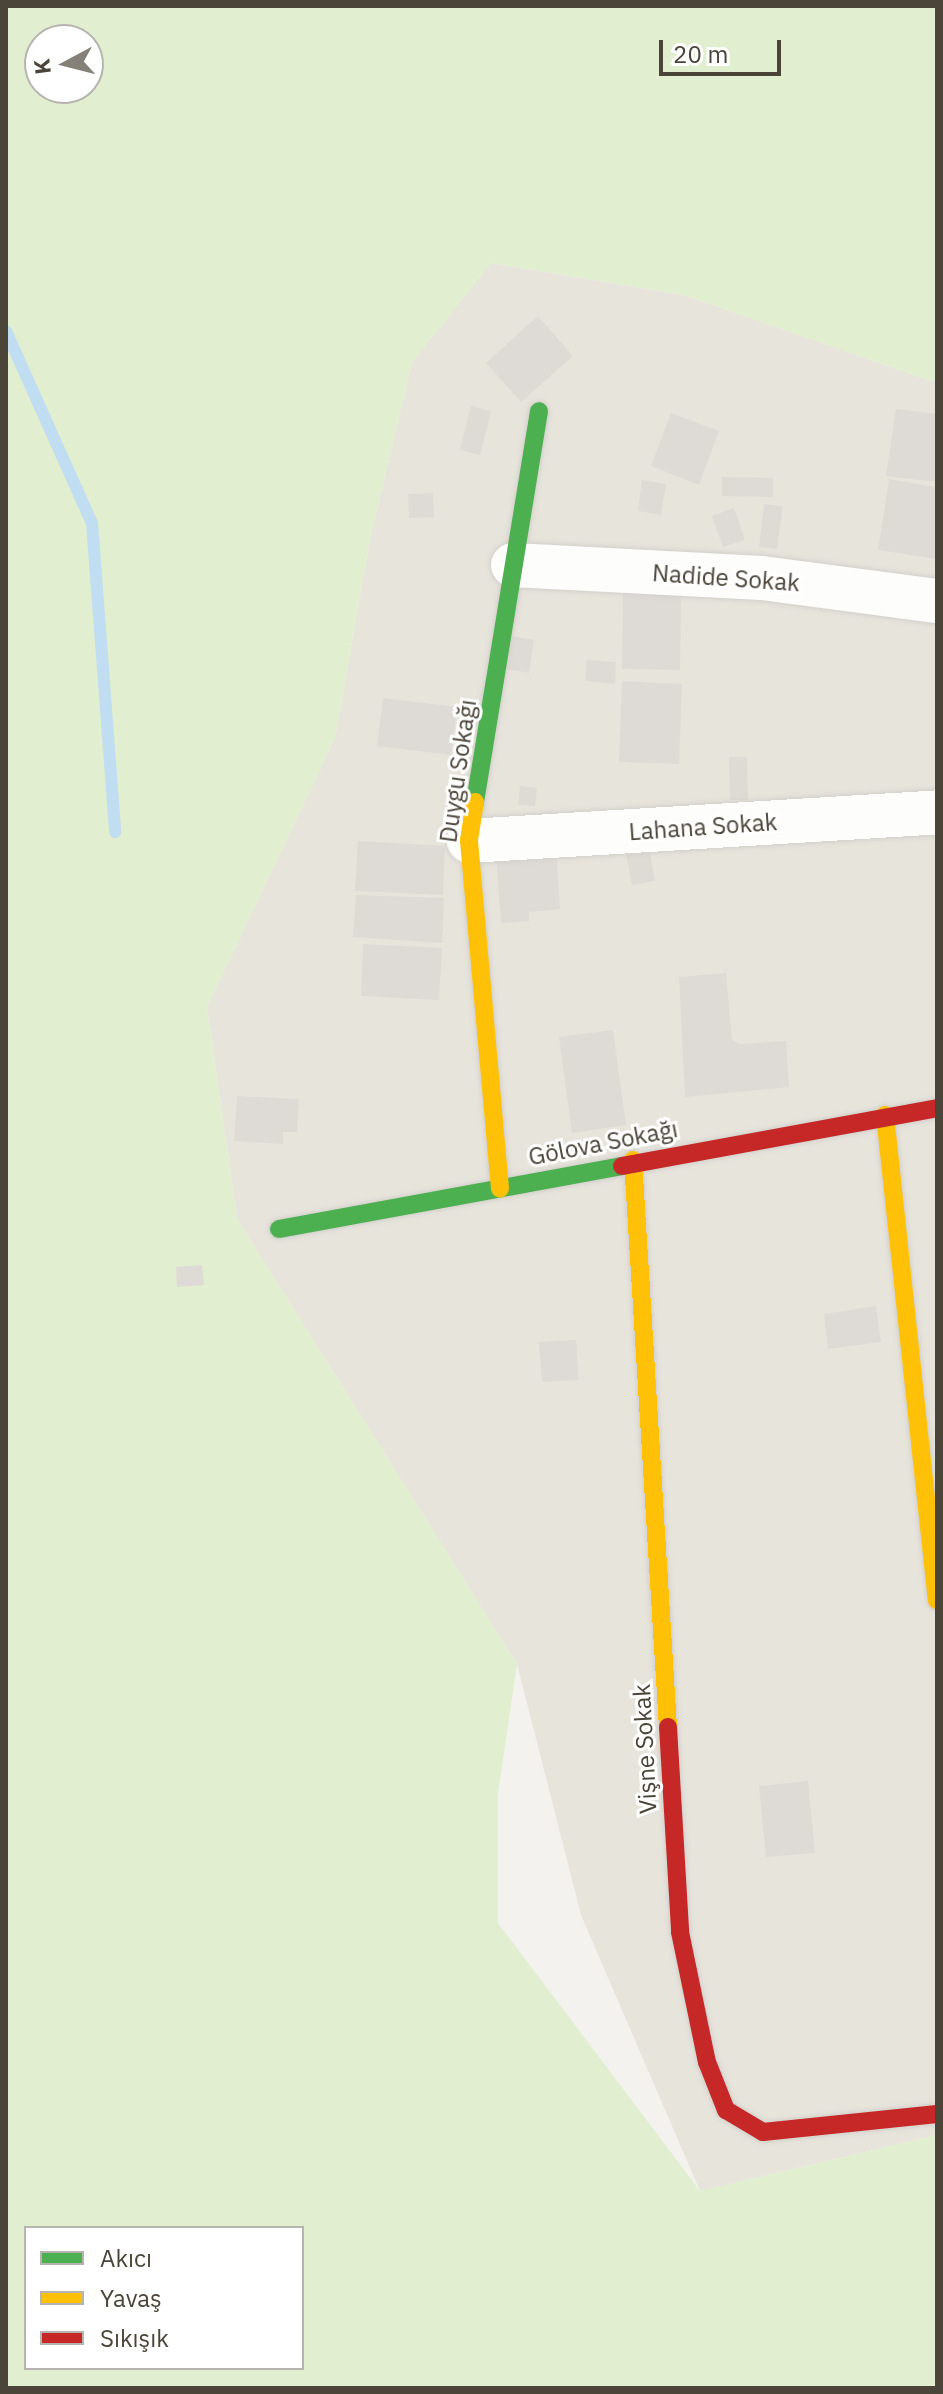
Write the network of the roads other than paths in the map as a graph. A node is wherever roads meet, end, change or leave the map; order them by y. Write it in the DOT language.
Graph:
graph roads {
  1 [pos="539,411"];
  2 [pos="513,565"];
  3 [pos="937,601"];
  4 [pos="937,812"];
  5 [pos="469,841"];
  6 [pos="937,1108"];
  7 [pos="885,1115"];
  8 [pos="633,1160"];
  9 [pos="500,1189"];
  10 [pos="279,1229"];
  11 [pos="931,1484"];
  12 [pos="937,1600"];
  13 [pos="937,2114"];
  1 -- 2 [label="street, Duygu Sokağı"];
  2 -- 3 [label="street, Nadide Sokak"];
  2 -- 5 [label="street, Duygu Sokağı"];
  4 -- 5 [label="street, Lahana Sokak"];
  5 -- 9 [label="street, Duygu Sokağı"];
  6 -- 7 [label="street, Gölova Sokağı"];
  7 -- 8 [label="street, Gölova Sokağı"];
  7 -- 11 [label="street"];
  8 -- 9 [label="street, Gölova Sokağı"];
  8 -- 13 [label="street, Vişne Sokak"];
  9 -- 10 [label="street, Gölova Sokağı"];
  11 -- 12 [label="street"];
}
